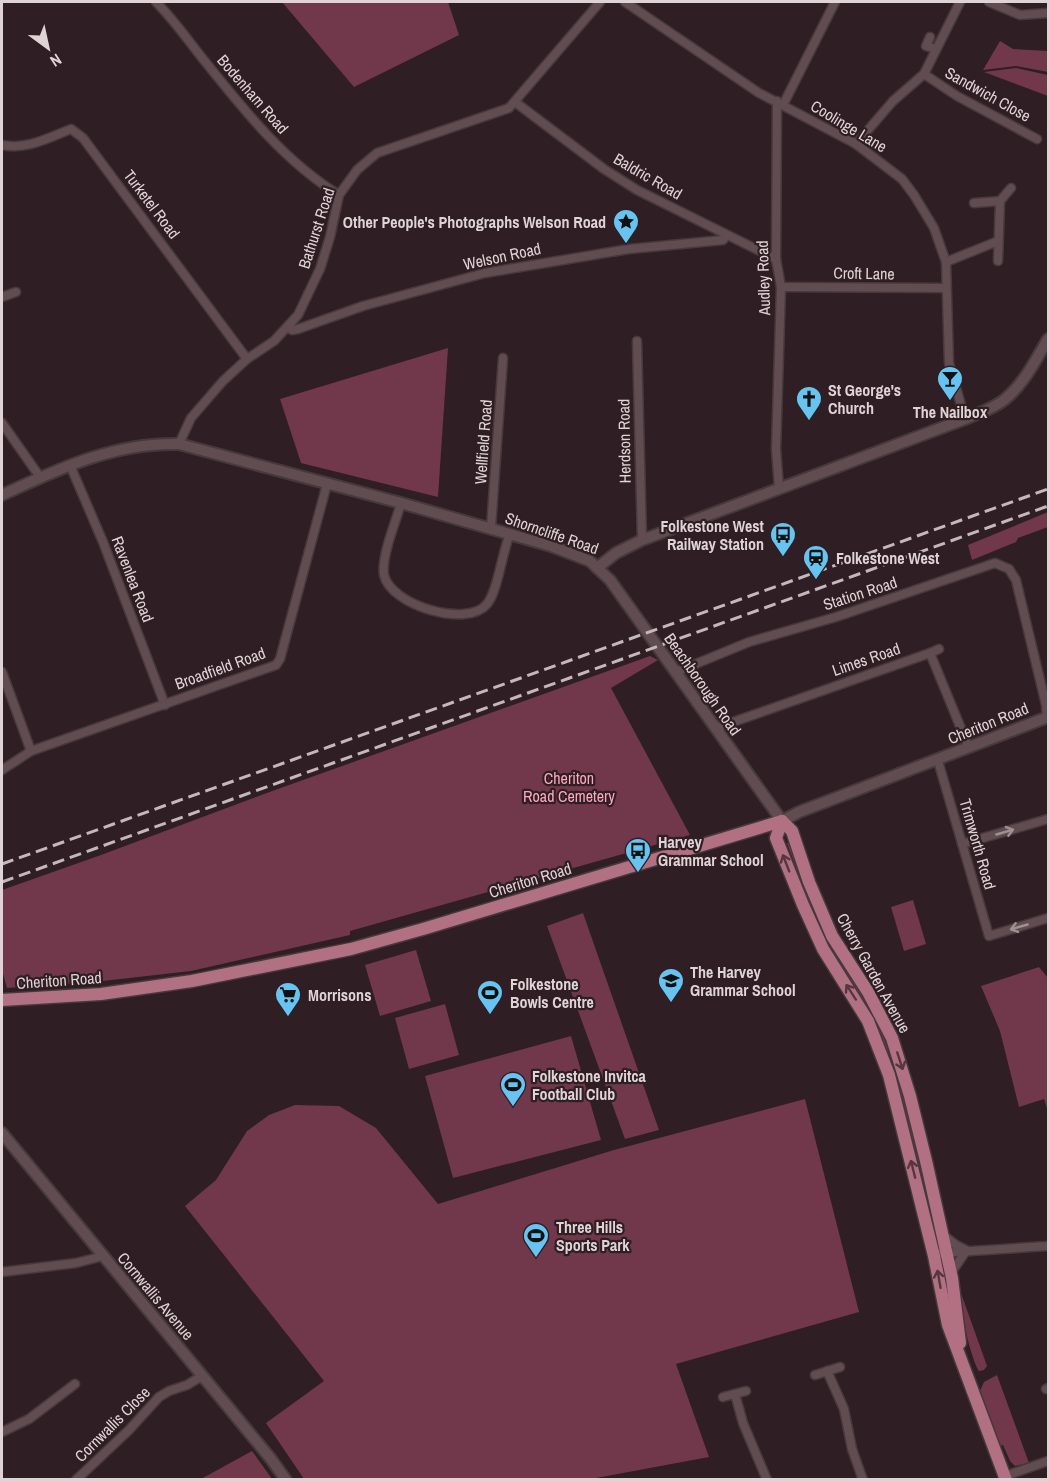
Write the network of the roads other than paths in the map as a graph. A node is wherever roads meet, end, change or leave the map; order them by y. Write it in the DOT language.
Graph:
graph roads {
  1 [pos="156,2"];
  2 [pos="600,2"];
  3 [pos="625,2"];
  4 [pos="836,2"];
  5 [pos="958,2"];
  6 [pos="989,2"];
  7 [pos="1048,13"];
  8 [pos="930,37"];
  9 [pos="936,49"];
  10 [pos="924,75"];
  11 [pos="515,102"];
  12 [pos="780,103"];
  13 [pos="1037,139"];
  14 [pos="856,144"];
  15 [pos="2,145"];
  16 [pos="1011,188"];
  17 [pos="339,195"];
  18 [pos="1000,201"];
  19 [pos="974,203"];
  20 [pos="726,236"];
  21 [pos="998,242"];
  22 [pos="776,259"];
  23 [pos="998,261"];
  24 [pos="946,262"];
  25 [pos="781,287"];
  26 [pos="946,288"];
  27 [pos="16,292"];
  28 [pos="2,297"];
  29 [pos="288,327"];
  30 [pos="1048,339"];
  31 [pos="637,341"];
  32 [pos="503,358"];
  33 [pos="247,359"];
  34 [pos="965,419"];
  35 [pos="2,423"];
  36 [pos="179,444"];
  37 [pos="70,465"];
  38 [pos="40,477"];
  39 [pos="327,484"];
  40 [pos="779,489"];
  41 [pos="2,495"];
  42 [pos="401,503"];
  43 [pos="491,528"];
  44 [pos="510,534"];
  45 [pos="642,540"];
  46 [pos="597,568"];
  47 [pos="939,649"];
  48 [pos="930,653"];
  49 [pos="2,672"];
  50 [pos="676,672"];
  51 [pos="165,705"];
  52 [pos="1048,718"];
  53 [pos="716,728"];
  54 [pos="969,748"];
  55 [pos="31,751"];
  56 [pos="938,761"];
  57 [pos="2,770"];
  58 [pos="1048,819"];
  59 [pos="782,821"];
  60 [pos="962,844"];
  61 [pos="1048,918"];
  62 [pos="2,1000"];
  63 [pos="2,1133"];
  64 [pos="942,1233"];
  65 [pos="1048,1246"];
  66 [pos="966,1251"];
  67 [pos="940,1253"];
  68 [pos="103,1256"];
  69 [pos="2,1272"];
  70 [pos="951,1273"];
  71 [pos="961,1357"];
  72 [pos="840,1367"];
  73 [pos="827,1371"];
  74 [pos="815,1375"];
  75 [pos="202,1376"];
  76 [pos="75,1384"];
  77 [pos="746,1391"];
  78 [pos="735,1394"];
  79 [pos="723,1396"];
  80 [pos="2,1432"];
  81 [pos="1048,1461"];
  82 [pos="1006,1478"];
  83 [pos="76,1479"];
  84 [pos="286,1479"];
  85 [pos="767,1479"];
  86 [pos="863,1479"];
  1 -- 17 [label="street, Bodenham Road"];
  2 -- 11 [label="street, Bathurst Road"];
  3 -- 12 [label="street, Coolinge Lane"];
  4 -- 12 [label="street"];
  5 -- 9 [label="street"];
  6 -- 7 [label="street"];
  8 -- 9 [label="street"];
  9 -- 10 [label="street"];
  10 -- 13 [label="street, Sandwich Close"];
  10 -- 14 [label="street"];
  11 -- 17 [label="street, Bathurst Road"];
  11 -- 20 [label="street, Baldric Road"];
  12 -- 14 [label="street, Coolinge Lane"];
  12 -- 22 [label="street, Audley Road"];
  14 -- 24 [label="street, Coolinge Lane"];
  15 -- 33 [label="street, Turketel Road"];
  16 -- 18 [label="street"];
  17 -- 29 [label="street, Bathurst Road"];
  18 -- 19 [label="street"];
  18 -- 21 [label="street"];
  20 -- 22 [label="street, Baldric Road"];
  20 -- 29 [label="street, Welson Road"];
  21 -- 23 [label="street"];
  21 -- 24 [label="street"];
  22 -- 25 [label="street, Audley Road"];
  24 -- 26 [label="street, Coolinge Lane"];
  25 -- 26 [label="street, Croft Lane"];
  25 -- 40 [label="street, Audley Road"];
  26 -- 34 [label="street, Coolinge Lane"];
  27 -- 28 [label="street"];
  29 -- 33 [label="street, Bathurst Road"];
  30 -- 34 [label="main road, Shorncliffe Road"];
  31 -- 45 [label="street, Herdson Road"];
  32 -- 43 [label="street, Wellfield Road"];
  33 -- 36 [label="street, Bathurst Road"];
  34 -- 40 [label="main road, Shorncliffe Road"];
  35 -- 38 [label="street"];
  36 -- 37 [label="main road, Shorncliffe Road"];
  36 -- 39 [label="main road, Shorncliffe Road"];
  37 -- 38 [label="main road, Shorncliffe Road"];
  37 -- 51 [label="street, Ravenlea Road"];
  38 -- 41 [label="main road, Shorncliffe Road"];
  39 -- 42 [label="main road, Shorncliffe Road"];
  39 -- 51 [label="street, Broadfield Road"];
  40 -- 45 [label="main road, Shorncliffe Road"];
  42 -- 43 [label="main road, Shorncliffe Road"];
  42 -- 44 [label="street"];
  43 -- 44 [label="main road, Shorncliffe Road"];
  44 -- 46 [label="main road, Shorncliffe Road"];
  45 -- 46 [label="main road, Shorncliffe Road"];
  46 -- 50 [label="main road, Beachborough Road"];
  47 -- 48 [label="street, Limes Road"];
  48 -- 53 [label="street, Limes Road"];
  48 -- 54 [label="street"];
  49 -- 55 [label="street"];
  50 -- 52 [label="street, Station Road"];
  50 -- 53 [label="main road, Beachborough Road"];
  51 -- 55 [label="street, Broadfield Road"];
  52 -- 54 [label="main road, Cheriton Road"];
  53 -- 59 [label="main road, Beachborough Road"];
  54 -- 56 [label="main road, Cheriton Road"];
  55 -- 57 [label="street, Broadfield Road"];
  56 -- 59 [label="main road, Cheriton Road"];
  56 -- 60 [label="street, Trimworth Road"];
  60 -- 58 [label="street, one-way"];
  59 -- 62 [label="main road, Cheriton Road"];
  59 -- 64 [label="main road, Cherry Garden Avenue, one-way"];
  67 -- 59 [label="main road, Cherry Garden Avenue, one-way"];
  61 -- 60 [label="street, Trimworth Road, one-way"];
  63 -- 68 [label="main road, Cornwallis Avenue"];
  64 -- 66 [label="street"];
  64 -- 67 [label="main road, Cherry Garden Avenue"];
  65 -- 66 [label="street"];
  66 -- 67 [label="street"];
  66 -- 70 [label="street"];
  67 -- 70 [label="main road, Cherry Garden Avenue"];
  71 -- 67 [label="main road, Cherry Garden Avenue, one-way"];
  68 -- 69 [label="street"];
  68 -- 75 [label="main road, Cornwallis Avenue"];
  70 -- 71 [label="main road, Cherry Garden Avenue"];
  71 -- 82 [label="main road, Cherry Garden Avenue"];
  72 -- 73 [label="street"];
  73 -- 74 [label="street"];
  73 -- 86 [label="street"];
  75 -- 83 [label="street, Cornwallis Close"];
  75 -- 84 [label="main road, Cornwallis Avenue"];
  76 -- 80 [label="street"];
  77 -- 78 [label="street"];
  78 -- 79 [label="street"];
  78 -- 85 [label="street"];
  81 -- 82 [label="street"];
}
